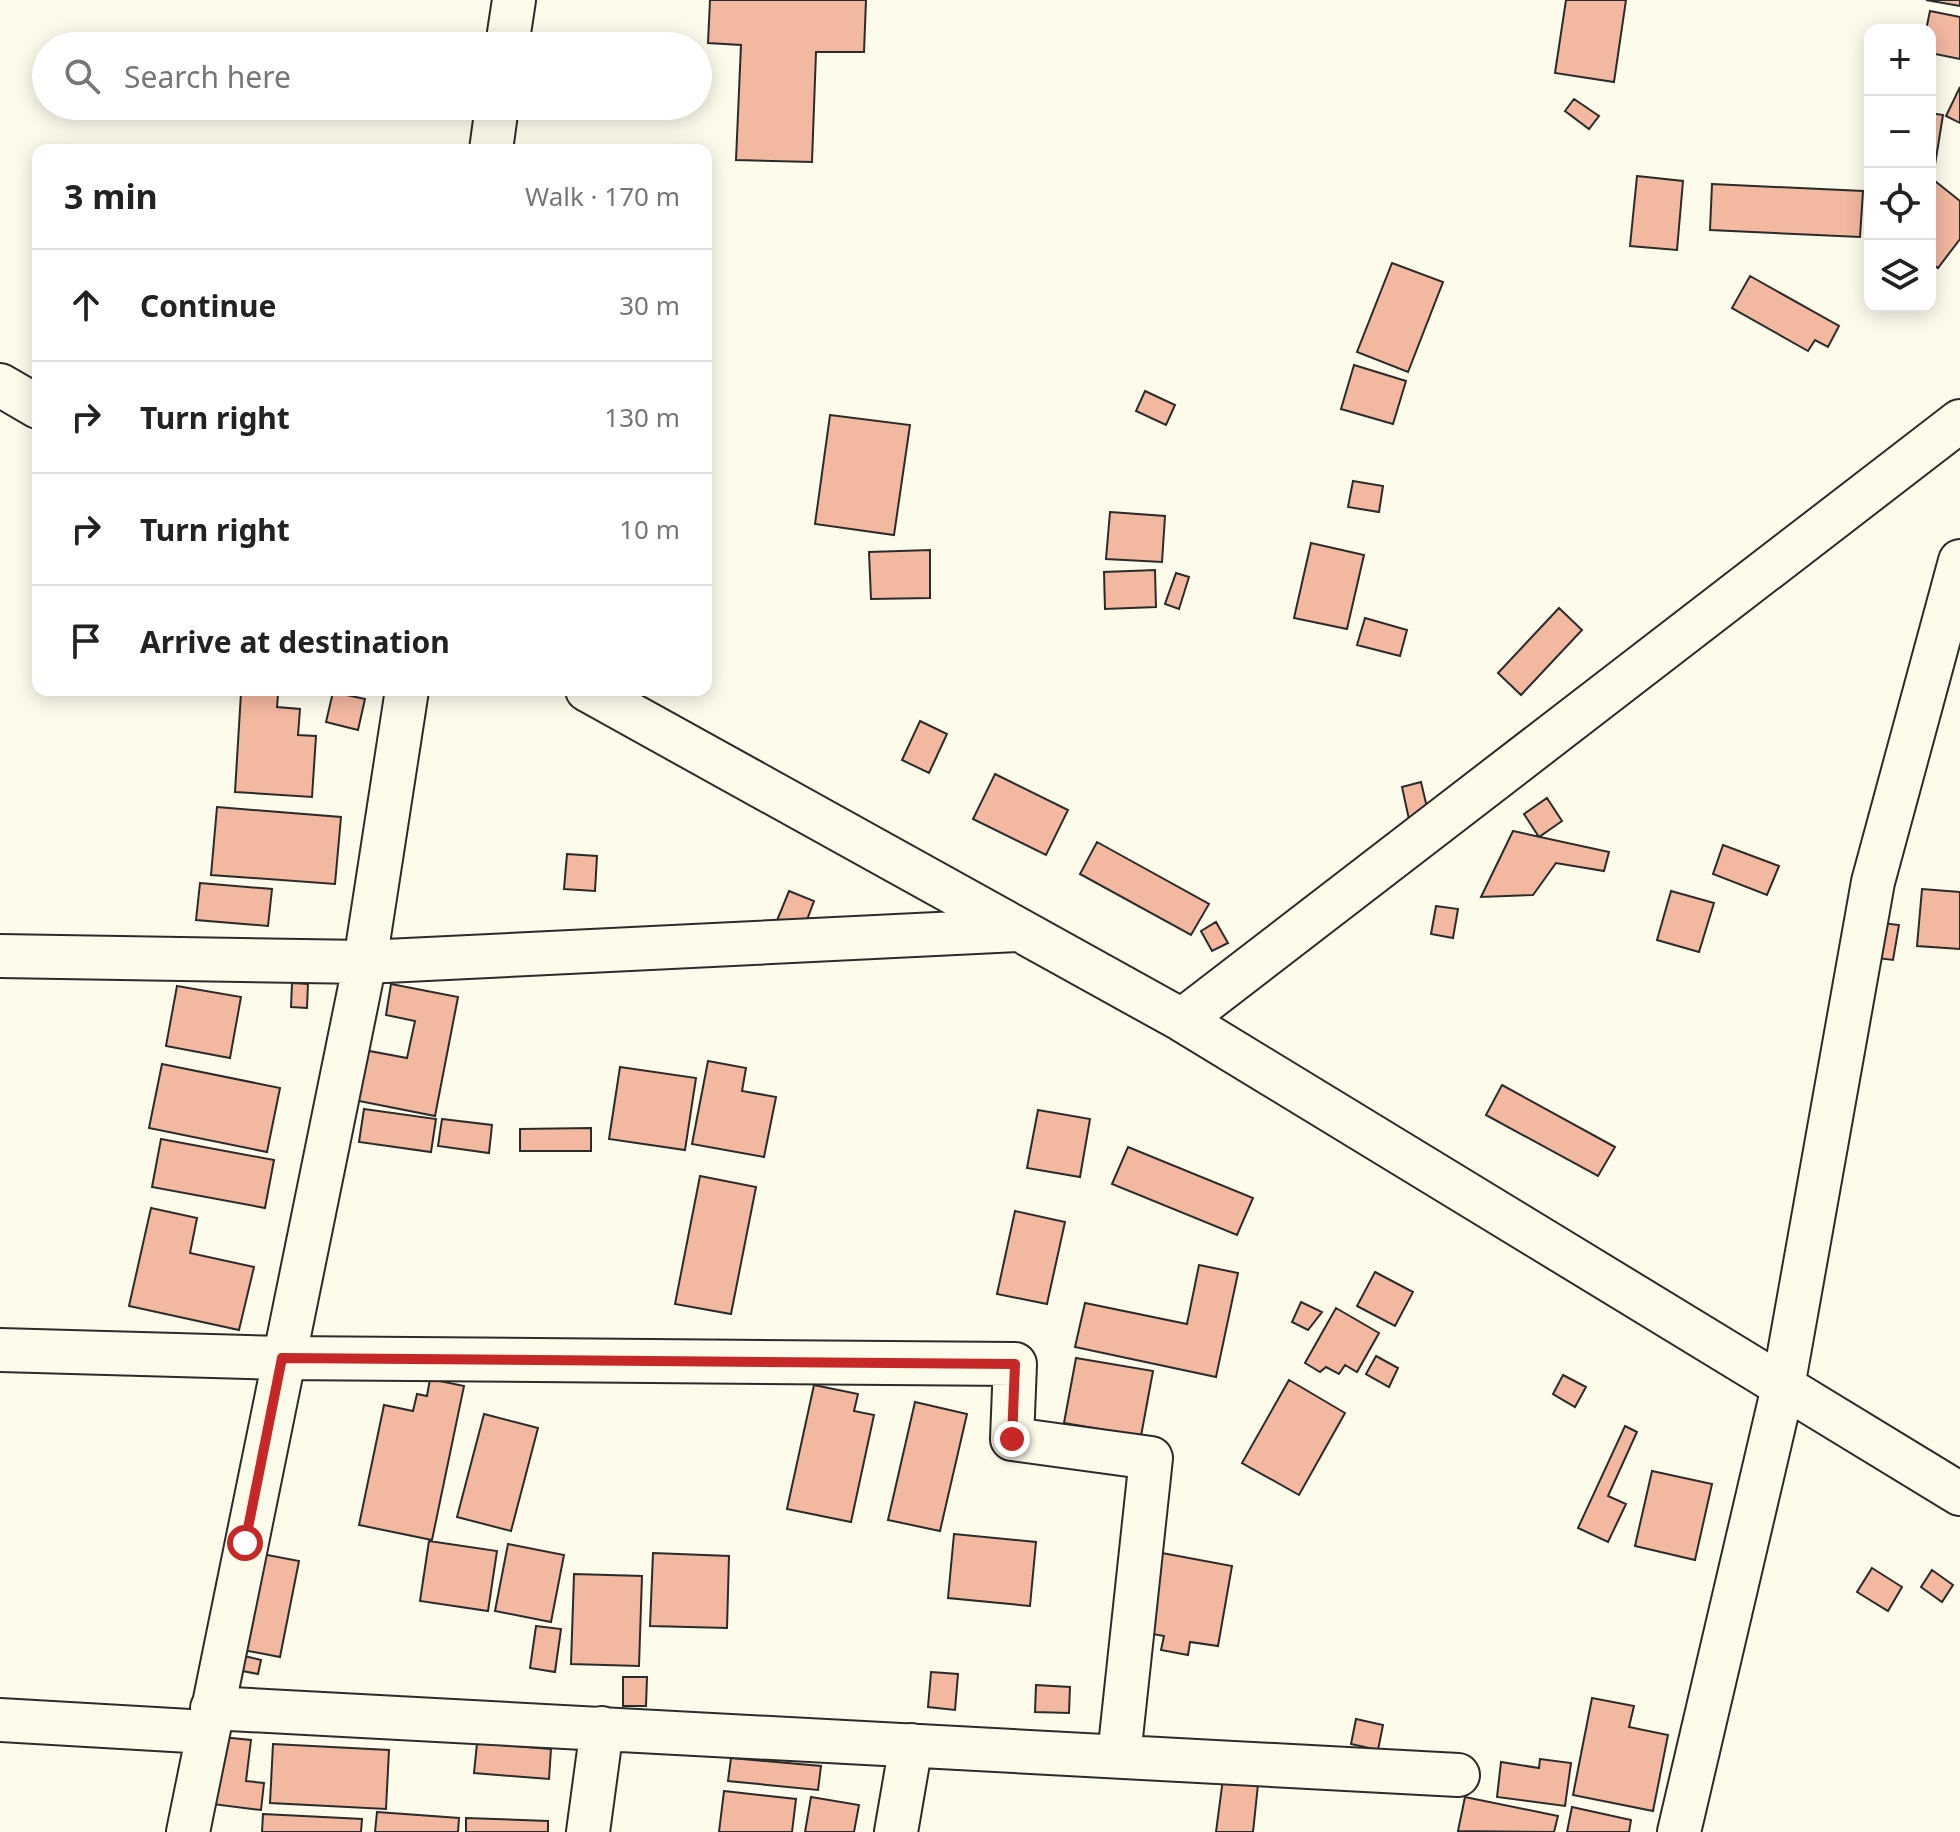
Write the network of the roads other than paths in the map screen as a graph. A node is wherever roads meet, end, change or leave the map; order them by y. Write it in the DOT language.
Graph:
graph roads {
  1 [pos="514,0"];
  2 [pos="509,32"];
  3 [pos="495,120"];
  4 [pos="492,144"];
  5 [pos="0,385"];
  6 [pos="32,404"];
  7 [pos="1960,421"];
  8 [pos="1960,561"];
  9 [pos="406,696"];
  10 [pos="598,696"];
  11 [pos="1019,930"];
  12 [pos="0,956"];
  13 [pos="365,962"];
  14 [pos="1182,1020"];
  15 [pos="0,1350"];
  16 [pos="282,1358"];
  17 [pos="1783,1387"];
  18 [pos="1960,1494"];
  19 [pos="0,1720"];
  20 [pos="210,1720"];
  21 [pos="602,1728"];
  22 [pos="911,1745"];
  23 [pos="1119,1756"];
  24 [pos="1458,1775"];
  25 [pos="188,1832"];
  26 [pos="588,1832"];
  27 [pos="896,1832"];
  28 [pos="1679,1832"];
  1 -- 2 [label="street"];
  3 -- 4 [label="street"];
  5 -- 6 [label="street"];
  7 -- 14 [label="street"];
  8 -- 17 [label="street"];
  9 -- 13 [label="street"];
  10 -- 11 [label="street"];
  11 -- 13 [label="street"];
  11 -- 14 [label="street"];
  12 -- 13 [label="street"];
  13 -- 16 [label="street"];
  14 -- 17 [label="street"];
  15 -- 16 [label="street"];
  16 -- 20 [label="street"];
  16 -- 23 [label="street"];
  17 -- 18 [label="street"];
  17 -- 28 [label="street"];
  19 -- 20 [label="street"];
  20 -- 21 [label="street"];
  20 -- 25 [label="street"];
  21 -- 22 [label="street"];
  21 -- 26 [label="street"];
  22 -- 23 [label="street"];
  22 -- 27 [label="street"];
  23 -- 24 [label="street"];
}
